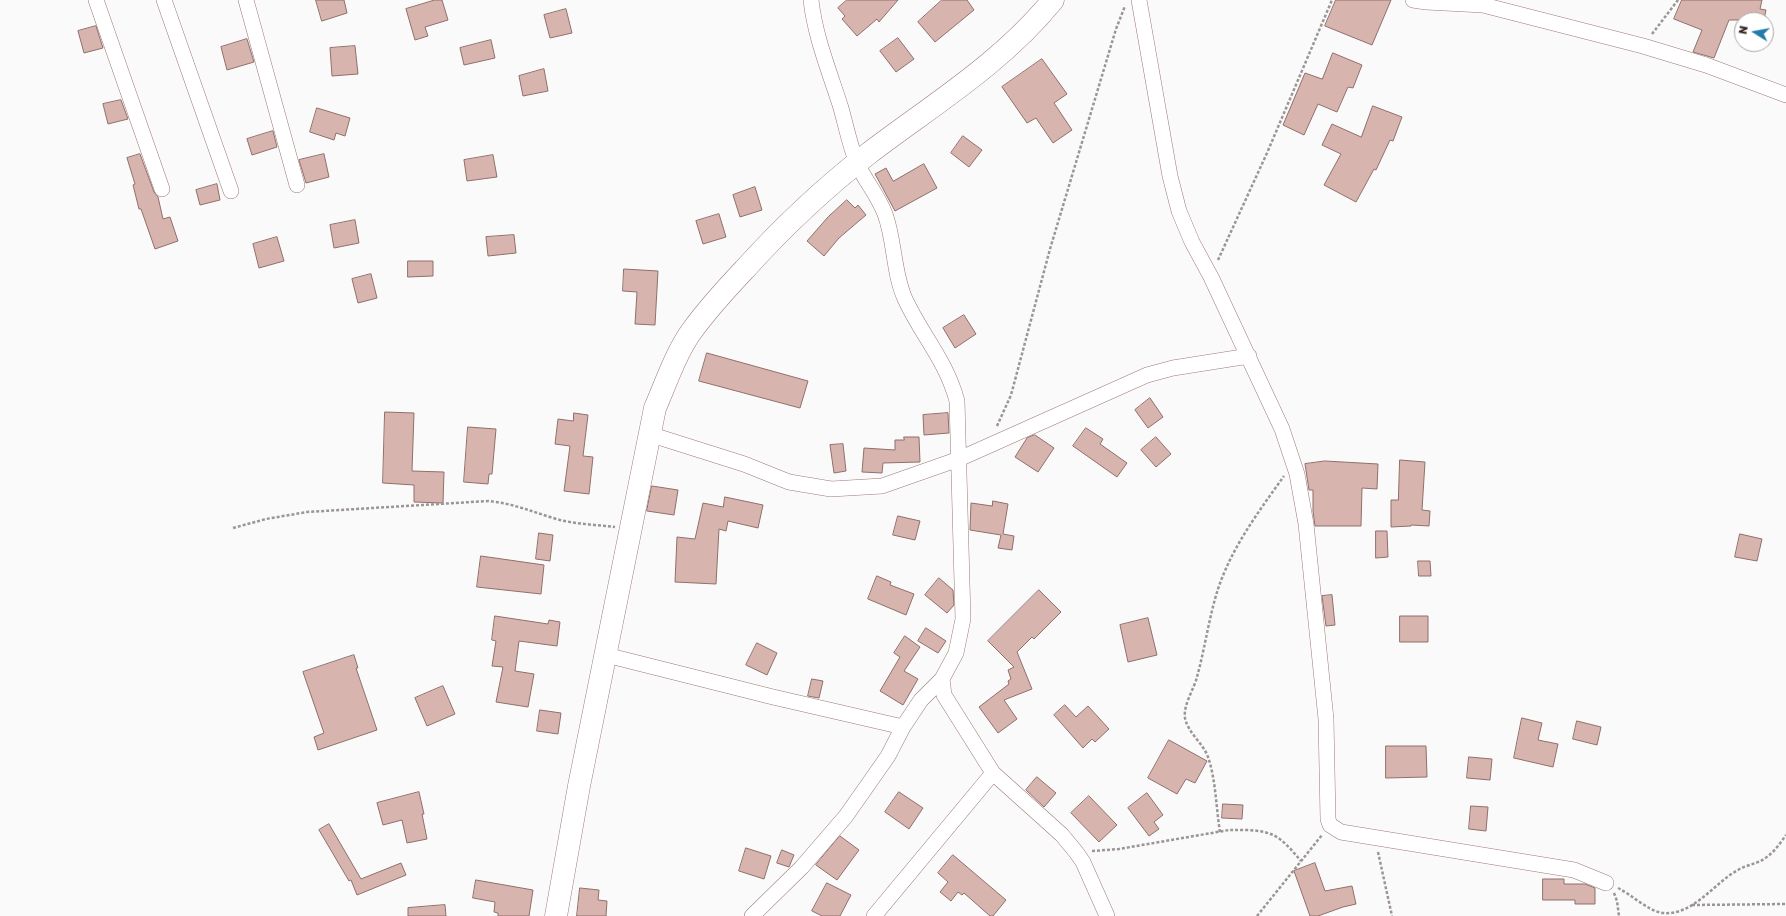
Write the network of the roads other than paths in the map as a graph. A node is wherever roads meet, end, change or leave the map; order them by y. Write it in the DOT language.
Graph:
graph roads {
  1 [pos="96,0"];
  2 [pos="164,0"];
  3 [pos="246,0"];
  4 [pos="811,0"];
  5 [pos="1053,0"];
  6 [pos="1139,0"];
  7 [pos="1413,0"];
  8 [pos="1786,95"];
  9 [pos="857,163"];
  10 [pos="297,185"];
  11 [pos="162,189"];
  12 [pos="231,191"];
  13 [pos="1249,356"];
  14 [pos="649,434"];
  15 [pos="959,458"];
  16 [pos="606,655"];
  17 [pos="942,679"];
  18 [pos="903,727"];
  19 [pos="993,773"];
  20 [pos="1606,883"];
  21 [pos="556,916"];
  22 [pos="752,916"];
  23 [pos="874,916"];
  24 [pos="1107,916"];
  1 -- 11 [label="street"];
  2 -- 12 [label="street"];
  3 -- 10 [label="street"];
  4 -- 9 [label="street"];
  5 -- 9 [label="street"];
  6 -- 13 [label="street"];
  7 -- 8 [label="street"];
  9 -- 14 [label="street"];
  9 -- 15 [label="street"];
  13 -- 15 [label="street"];
  13 -- 20 [label="street"];
  14 -- 15 [label="street"];
  14 -- 16 [label="street"];
  15 -- 17 [label="street"];
  16 -- 18 [label="street"];
  16 -- 21 [label="street"];
  17 -- 18 [label="street"];
  17 -- 19 [label="street"];
  18 -- 22 [label="street"];
  19 -- 23 [label="street"];
  19 -- 24 [label="street"];
}
